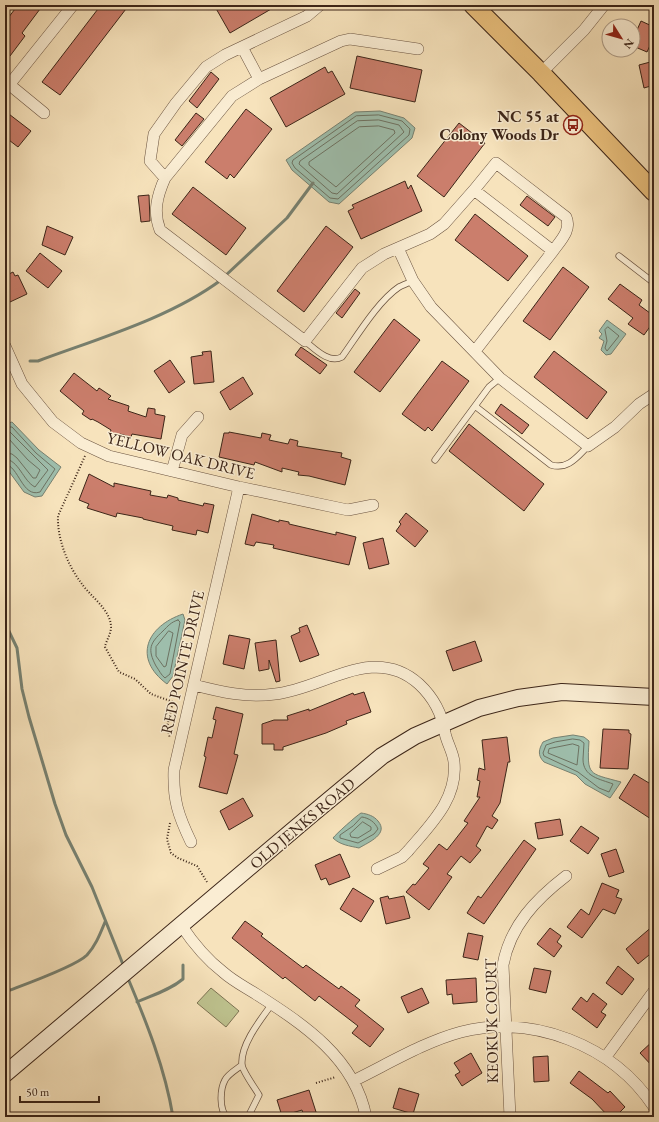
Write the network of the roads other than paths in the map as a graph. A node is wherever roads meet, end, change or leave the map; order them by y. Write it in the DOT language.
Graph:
graph roads {
  1 [pos="73,5"];
  2 [pos="320,5"];
  3 [pos="473,5"];
  4 [pos="604,5"];
  5 [pos="242,48"];
  6 [pos="418,49"];
  7 [pos="541,73"];
  8 [pos="259,79"];
  9 [pos="7,83"];
  10 [pos="44,113"];
  11 [pos="165,178"];
  12 [pos="474,190"];
  13 [pos="654,192"];
  14 [pos="398,248"];
  15 [pos="553,251"];
  16 [pos="619,256"];
  17 [pos="413,281"];
  18 [pos="654,283"];
  19 [pos="304,340"];
  20 [pos="5,346"];
  21 [pos="475,351"];
  22 [pos="500,378"];
  23 [pos="654,394"];
  24 [pos="475,406"];
  25 [pos="198,417"];
  26 [pos="588,446"];
  27 [pos="434,460"];
  28 [pos="172,471"];
  29 [pos="239,487"];
  30 [pos="373,505"];
  31 [pos="194,685"];
  32 [pos="654,697"];
  33 [pos="443,722"];
  34 [pos="191,842"];
  35 [pos="377,869"];
  36 [pos="566,876"];
  37 [pos="181,925"];
  38 [pos="654,991"];
  39 [pos="272,1004"];
  40 [pos="505,1027"];
  41 [pos="605,1058"];
  42 [pos="242,1065"];
  43 [pos="5,1074"];
  44 [pos="353,1081"];
  45 [pos="654,1106"];
  46 [pos="227,1117"];
  47 [pos="248,1117"];
  48 [pos="366,1117"];
  49 [pos="510,1117"];
  1 -- 9 [label="street"];
  2 -- 5 [label="street"];
  3 -- 7 [label="main road"];
  4 -- 7 [label="street"];
  5 -- 8 [label="street"];
  5 -- 11 [label="street"];
  6 -- 8 [label="street"];
  7 -- 13 [label="main road"];
  8 -- 11 [label="street"];
  9 -- 10 [label="street"];
  11 -- 19 [label="street"];
  12 -- 14 [label="street"];
  12 -- 15 [label="street"];
  12 -- 15 [label="street"];
  14 -- 17 [label="street"];
  14 -- 19 [label="street"];
  15 -- 21 [label="street"];
  16 -- 18 [label="lane"];
  17 -- 19 [label="lane"];
  17 -- 21 [label="street"];
  20 -- 28 [label="street, YELLOW OAK DRIVE"];
  21 -- 22 [label="street"];
  22 -- 24 [label="lane"];
  22 -- 26 [label="street"];
  23 -- 26 [label="street"];
  24 -- 26 [label="lane"];
  24 -- 27 [label="lane"];
  25 -- 28 [label="street"];
  28 -- 29 [label="street, YELLOW OAK DRIVE"];
  29 -- 30 [label="street, YELLOW OAK DRIVE"];
  29 -- 31 [label="street, RED POINTE DRIVE"];
  31 -- 33 [label="street"];
  31 -- 34 [label="street, RED POINTE DRIVE"];
  32 -- 33 [label="street, OLD JENKS ROAD"];
  33 -- 35 [label="street"];
  33 -- 37 [label="street, OLD JENKS ROAD"];
  36 -- 40 [label="street, KEOKUK COURT"];
  37 -- 39 [label="street"];
  37 -- 43 [label="street, OLD JENKS ROAD"];
  38 -- 41 [label="street"];
  39 -- 42 [label="lane"];
  39 -- 44 [label="street"];
  40 -- 41 [label="street"];
  40 -- 44 [label="street"];
  40 -- 49 [label="street, KEOKUK COURT"];
  41 -- 45 [label="street"];
  42 -- 46 [label="lane"];
  42 -- 47 [label="lane"];
  44 -- 48 [label="street"];
}
